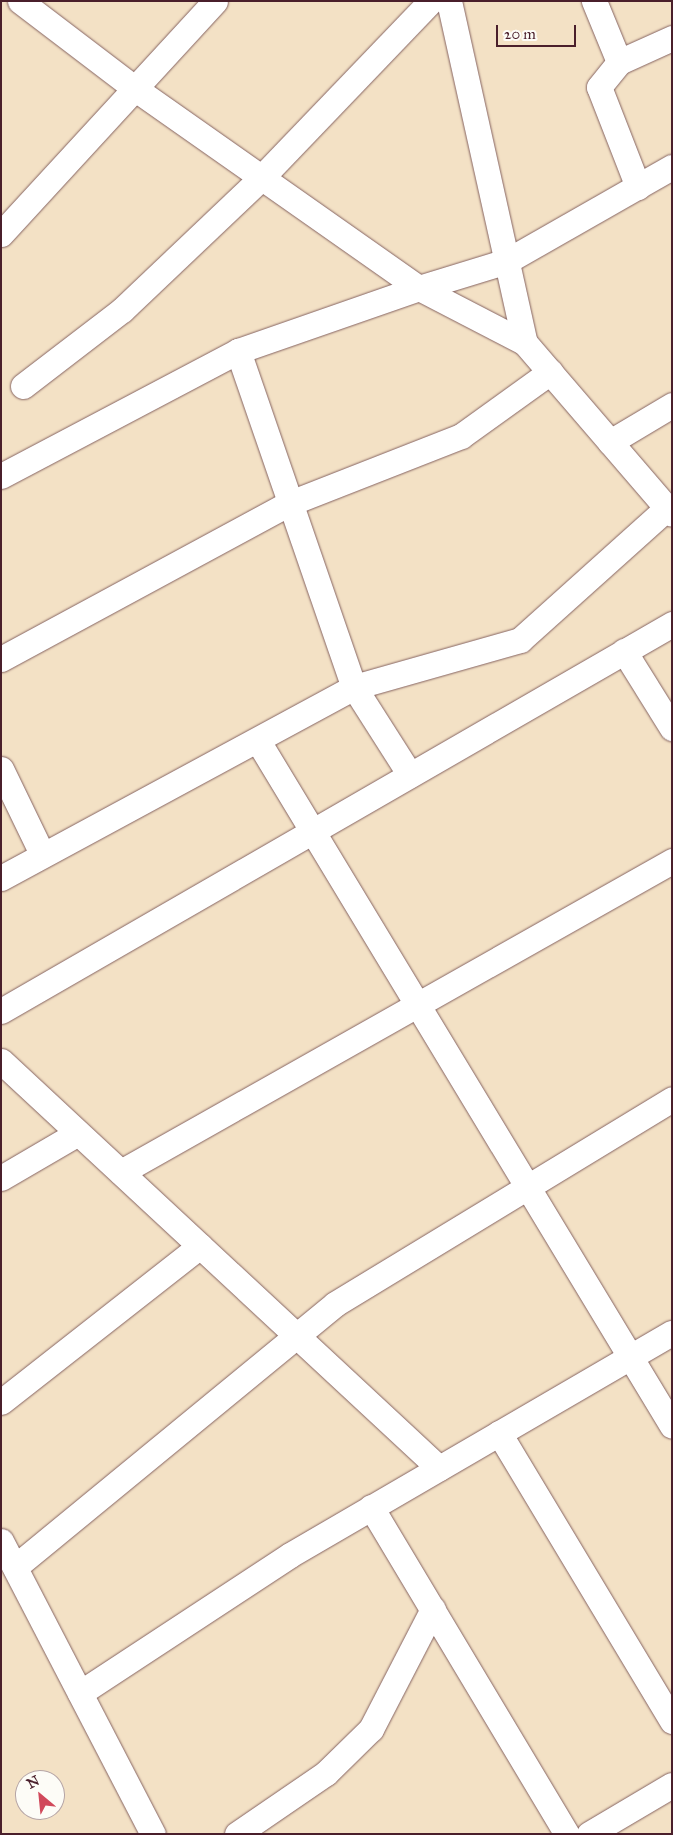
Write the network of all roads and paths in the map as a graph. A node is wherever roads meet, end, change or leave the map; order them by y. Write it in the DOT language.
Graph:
graph roads {
  1 [pos="20,1"];
  2 [pos="216,1"];
  3 [pos="432,1"];
  4 [pos="448,1"];
  5 [pos="594,1"];
  6 [pos="672,38"];
  7 [pos="619,62"];
  8 [pos="136,90"];
  9 [pos="672,167"];
  10 [pos="263,176"];
  11 [pos="638,186"];
  12 [pos="1,234"];
  13 [pos="507,261"];
  14 [pos="419,288"];
  15 [pos="525,343"];
  16 [pos="238,351"];
  17 [pos="550,372"];
  18 [pos="23,386"];
  19 [pos="672,405"];
  20 [pos="610,442"];
  21 [pos="1,476"];
  22 [pos="290,503"];
  23 [pos="669,511"];
  24 [pos="672,624"];
  25 [pos="624,651"];
  26 [pos="1,658"];
  27 [pos="354,687"];
  28 [pos="672,728"];
  29 [pos="258,741"];
  30 [pos="1,769"];
  31 [pos="410,775"];
  32 [pos="313,832"];
  33 [pos="42,854"];
  34 [pos="672,861"];
  35 [pos="1,878"];
  36 [pos="418,1006"];
  37 [pos="1,1011"];
  38 [pos="1,1061"];
  39 [pos="672,1099"];
  40 [pos="78,1133"];
  41 [pos="121,1172"];
  42 [pos="1,1178"];
  43 [pos="526,1185"];
  44 [pos="200,1246"];
  45 [pos="672,1333"];
  46 [pos="295,1335"];
  47 [pos="630,1357"];
  48 [pos="1,1402"];
  49 [pos="672,1426"];
  50 [pos="500,1433"];
  51 [pos="438,1468"];
  52 [pos="371,1507"];
  53 [pos="1,1541"];
  54 [pos="15,1567"];
  55 [pos="433,1609"];
  56 [pos="80,1692"];
  57 [pos="672,1720"];
  58 [pos="672,1785"];
  59 [pos="154,1834"];
  60 [pos="237,1834"];
  61 [pos="567,1834"];
  62 [pos="589,1834"];
  1 -- 8 [label="street"];
  2 -- 8 [label="street"];
  3 -- 10 [label="street"];
  4 -- 13 [label="street"];
  5 -- 7 [label="street"];
  6 -- 7 [label="street"];
  7 -- 11 [label="street"];
  8 -- 10 [label="street"];
  8 -- 12 [label="street"];
  9 -- 11 [label="street"];
  10 -- 14 [label="street"];
  10 -- 18 [label="street"];
  11 -- 13 [label="street"];
  13 -- 14 [label="street"];
  13 -- 15 [label="street"];
  14 -- 15 [label="street"];
  14 -- 16 [label="street"];
  15 -- 17 [label="street"];
  16 -- 21 [label="street"];
  16 -- 22 [label="street"];
  17 -- 20 [label="street"];
  17 -- 22 [label="street"];
  19 -- 20 [label="street"];
  20 -- 23 [label="street"];
  22 -- 26 [label="street"];
  22 -- 27 [label="street"];
  23 -- 27 [label="street"];
  24 -- 25 [label="street"];
  25 -- 28 [label="street"];
  25 -- 31 [label="street"];
  27 -- 29 [label="street"];
  27 -- 31 [label="street"];
  29 -- 32 [label="street"];
  29 -- 33 [label="street"];
  30 -- 33 [label="street"];
  31 -- 32 [label="street"];
  32 -- 36 [label="street"];
  32 -- 37 [label="street"];
  33 -- 35 [label="street"];
  34 -- 36 [label="street"];
  36 -- 41 [label="street"];
  36 -- 43 [label="street"];
  38 -- 40 [label="street"];
  39 -- 43 [label="street"];
  40 -- 41 [label="street"];
  40 -- 42 [label="street"];
  41 -- 44 [label="street"];
  43 -- 46 [label="street"];
  43 -- 47 [label="street"];
  44 -- 46 [label="street"];
  44 -- 48 [label="street"];
  45 -- 47 [label="street"];
  46 -- 51 [label="street"];
  46 -- 54 [label="street"];
  47 -- 49 [label="street"];
  47 -- 50 [label="street"];
  50 -- 51 [label="street"];
  50 -- 57 [label="street"];
  51 -- 52 [label="street"];
  52 -- 55 [label="street"];
  52 -- 56 [label="street"];
  53 -- 54 [label="street"];
  54 -- 56 [label="street"];
  55 -- 60 [label="street"];
  55 -- 61 [label="street"];
  56 -- 59 [label="street"];
  58 -- 62 [label="street"];
}
